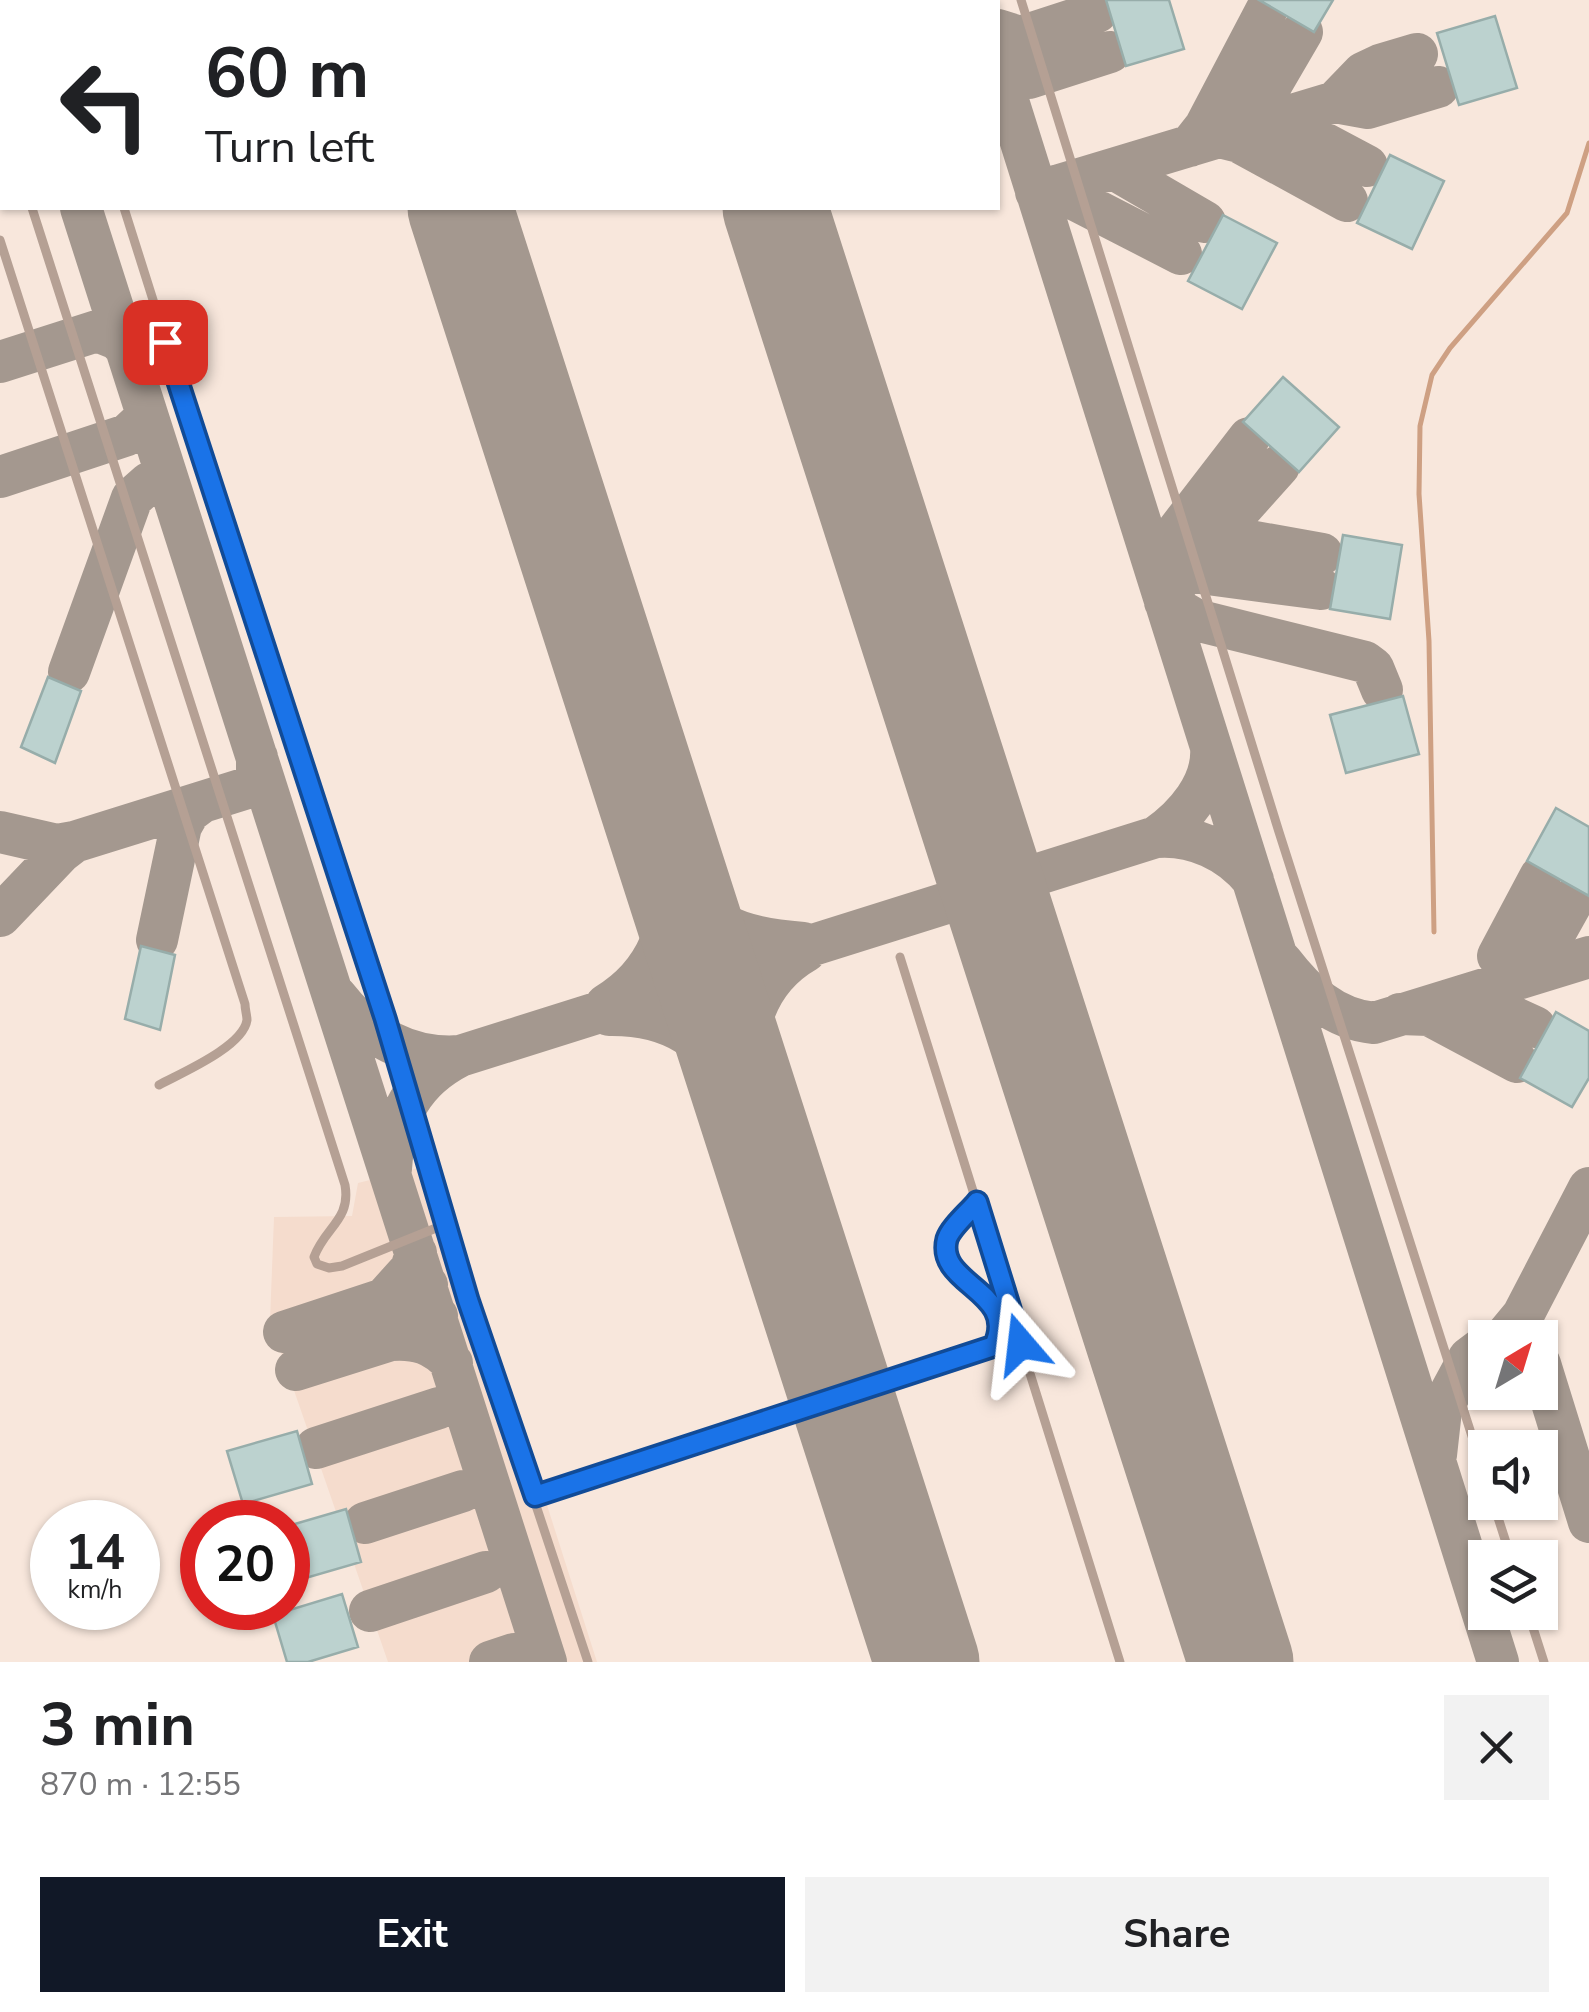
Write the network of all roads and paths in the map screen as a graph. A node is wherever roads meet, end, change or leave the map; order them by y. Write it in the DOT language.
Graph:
graph roads {
  1 [pos="1021,0"];
  2 [pos="33,210"];
  3 [pos="125,210"];
  4 [pos="0,240"];
  5 [pos="900,957"];
  6 [pos="159,1085"];
  7 [pos="977,1202"];
  8 [pos="446,1224"];
  9 [pos="1470,1430"];
  10 [pos="535,1496"];
  11 [pos="1534,1630"];
  12 [pos="588,1662"];
  13 [pos="1120,1662"];
  14 [pos="1544,1662"];
  1 -- 9 [label="lane"];
  2 -- 8 [label="lane"];
  3 -- 8 [label="lane"];
  4 -- 6 [label="lane"];
  5 -- 7 [label="lane"];
  7 -- 10 [label="lane"];
  7 -- 13 [label="lane"];
  8 -- 10 [label="lane"];
  10 -- 12 [label="lane"];
  11 -- 14 [label="lane"];
}
